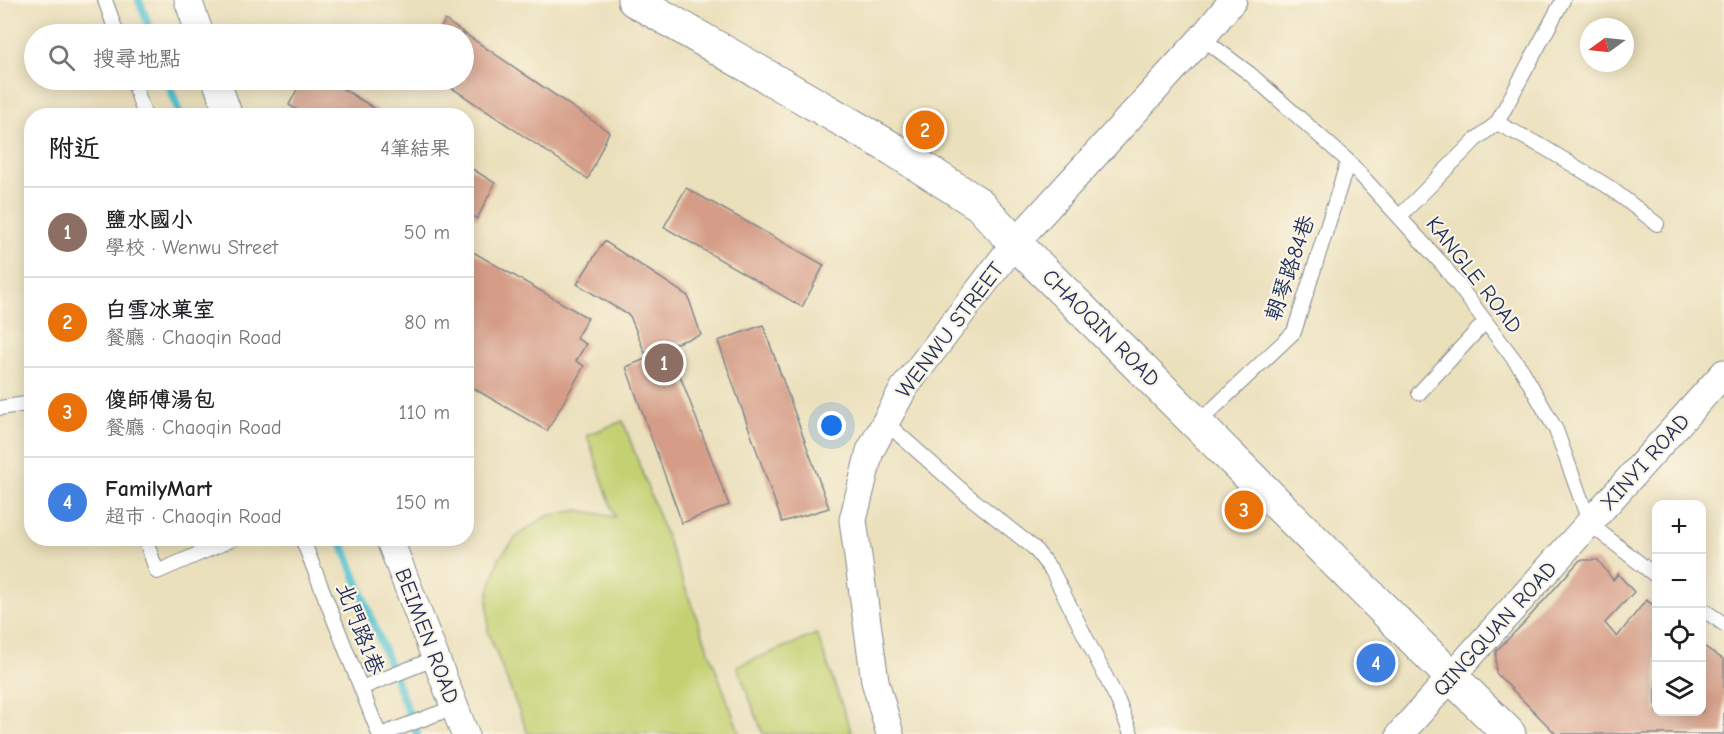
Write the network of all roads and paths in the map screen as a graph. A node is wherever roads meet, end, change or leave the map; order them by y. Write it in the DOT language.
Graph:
graph roads {
  1 [pos="105,0"];
  2 [pos="188,0"];
  3 [pos="634,0"];
  4 [pos="1233,0"];
  5 [pos="1563,0"];
  6 [pos="113,24"];
  7 [pos="196,24"];
  8 [pos="1202,38"];
  9 [pos="136,90"];
  10 [pos="220,90"];
  11 [pos="142,108"];
  12 [pos="226,108"];
  13 [pos="1497,123"];
  14 [pos="1348,161"];
  15 [pos="1400,216"];
  16 [pos="1657,224"];
  17 [pos="1016,243"];
  18 [pos="1485,322"];
  19 [pos="1724,373"];
  20 [pos="1419,393"];
  21 [pos="24,404"];
  22 [pos="0,408"];
  23 [pos="885,422"];
  24 [pos="1197,424"];
  25 [pos="1590,524"];
  26 [pos="148,546"];
  27 [pos="217,546"];
  28 [pos="305,546"];
  29 [pos="392,546"];
  30 [pos="1652,573"];
  31 [pos="1706,612"];
  32 [pos="1724,624"];
  33 [pos="436,658"];
  34 [pos="1451,678"];
  35 [pos="361,688"];
  36 [pos="455,706"];
  37 [pos="386,732"];
  38 [pos="465,734"];
  39 [pos="890,734"];
  40 [pos="1131,734"];
  41 [pos="1400,734"];
  42 [pos="1509,734"];
  1 -- 6 [label="lane"];
  2 -- 7 [label="street"];
  3 -- 17 [label="street, CHAOQIN ROAD"];
  4 -- 8 [label="street, WENWU STREET"];
  5 -- 13 [label="lane"];
  8 -- 14 [label="lane, KANGLE ROAD"];
  8 -- 17 [label="street, WENWU STREET"];
  9 -- 11 [label="lane"];
  10 -- 12 [label="street"];
  13 -- 15 [label="lane"];
  13 -- 16 [label="lane"];
  14 -- 15 [label="lane, KANGLE ROAD"];
  14 -- 24 [label="lane, 朝琴路84巷"];
  15 -- 18 [label="lane, KANGLE ROAD"];
  17 -- 23 [label="street, WENWU STREET"];
  17 -- 24 [label="street, CHAOQIN ROAD"];
  18 -- 20 [label="lane"];
  18 -- 25 [label="lane, KANGLE ROAD"];
  19 -- 25 [label="street, XINYI ROAD"];
  21 -- 22 [label="lane"];
  23 -- 39 [label="street, WENWU STREET"];
  23 -- 40 [label="lane"];
  24 -- 34 [label="street, CHAOQIN ROAD"];
  25 -- 30 [label="lane"];
  25 -- 34 [label="street, QINGQUAN ROAD"];
  26 -- 27 [label="lane"];
  28 -- 35 [label="lane, 北門路1巷"];
  29 -- 33 [label="street, BEIMEN ROAD"];
  31 -- 32 [label="lane"];
  33 -- 35 [label="lane"];
  33 -- 36 [label="street, BEIMEN ROAD"];
  34 -- 41 [label="street, QINGQUAN ROAD"];
  34 -- 42 [label="street, CHAOQIN ROAD"];
  35 -- 37 [label="lane, 北門路1巷"];
  36 -- 37 [label="lane"];
  36 -- 38 [label="street, BEIMEN ROAD"];
}
